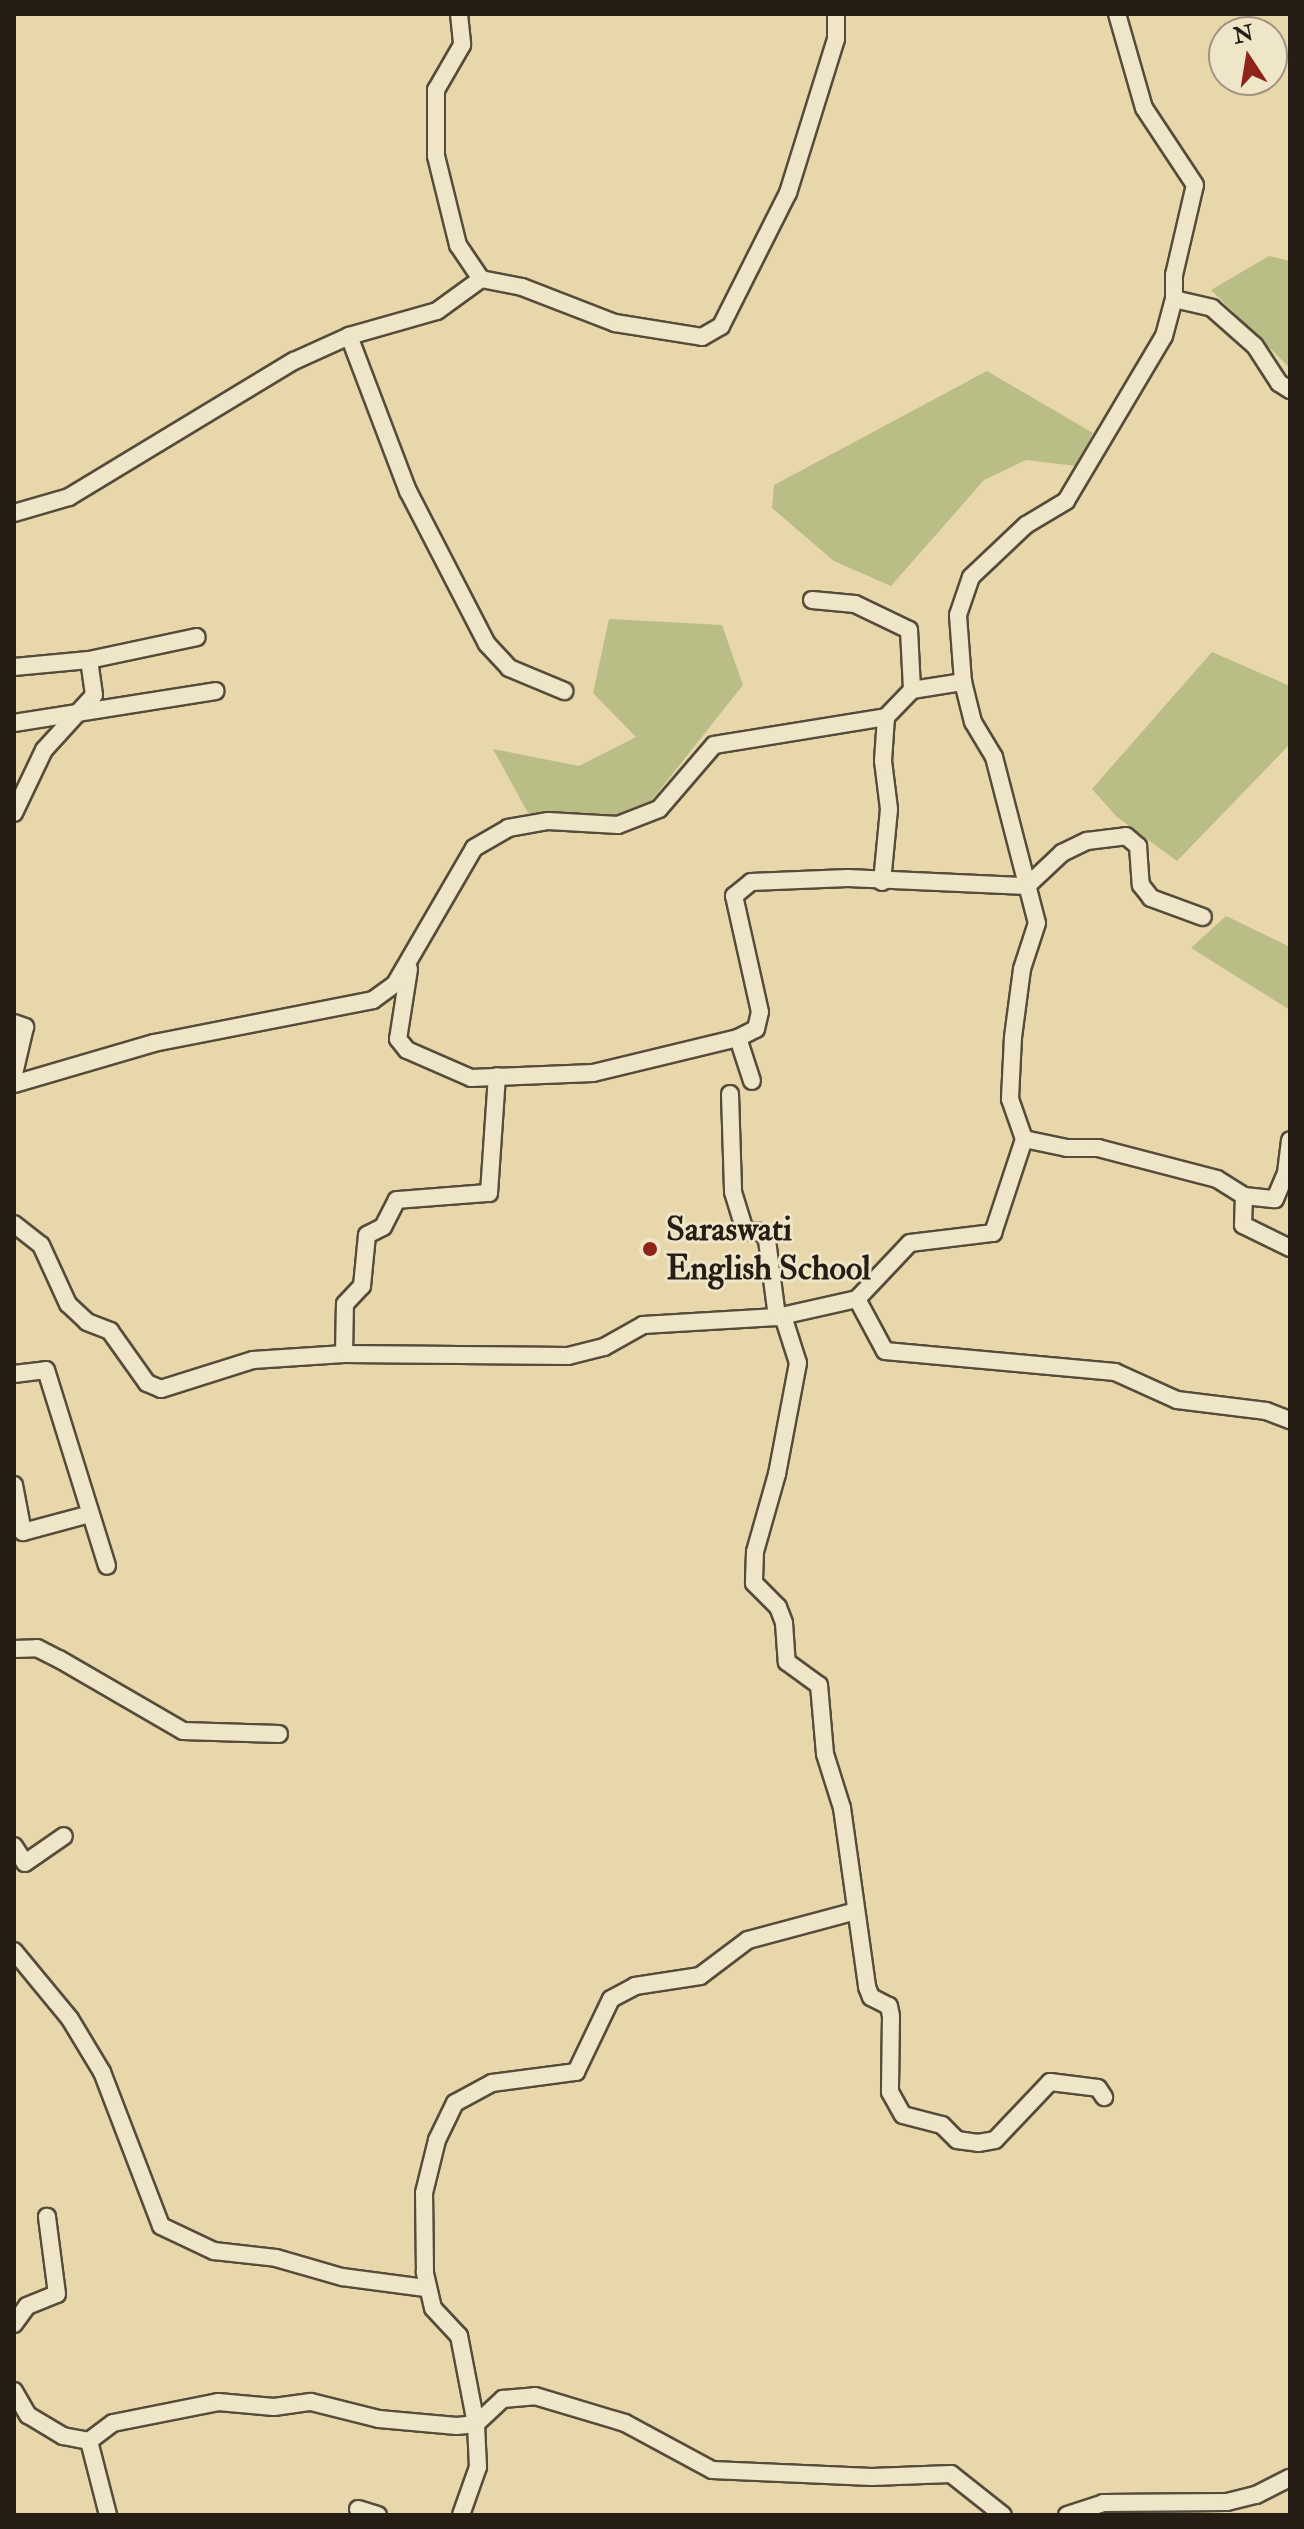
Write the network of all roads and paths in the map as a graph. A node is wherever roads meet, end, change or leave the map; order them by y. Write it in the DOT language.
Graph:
graph roads {
  1 [pos="459,14"];
  2 [pos="836,14"];
  3 [pos="1117,14"];
  4 [pos="481,279"];
  5 [pos="1174,299"];
  6 [pos="349,336"];
  7 [pos="1290,390"];
  8 [pos="14,513"];
  9 [pos="812,600"];
  10 [pos="197,637"];
  11 [pos="89,660"];
  12 [pos="14,667"];
  13 [pos="963,682"];
  14 [pos="912,690"];
  15 [pos="215,691"];
  16 [pos="564,691"];
  17 [pos="72,716"];
  18 [pos="886,717"];
  19 [pos="14,723"];
  20 [pos="14,813"];
  21 [pos="882,882"];
  22 [pos="1027,886"];
  23 [pos="1203,917"];
  24 [pos="406,964"];
  25 [pos="14,1023"];
  26 [pos="738,1038"];
  27 [pos="14,1074"];
  28 [pos="497,1076"];
  29 [pos="752,1081"];
  30 [pos="14,1084"];
  31 [pos="730,1094"];
  32 [pos="1024,1139"];
  33 [pos="1290,1140"];
  34 [pos="1244,1196"];
  35 [pos="14,1224"];
  36 [pos="1290,1248"];
  37 [pos="857,1299"];
  38 [pos="780,1316"];
  39 [pos="344,1354"];
  40 [pos="14,1374"];
  41 [pos="1290,1420"];
  42 [pos="14,1485"];
  43 [pos="90,1514"];
  44 [pos="107,1566"];
  45 [pos="14,1649"];
  46 [pos="279,1734"];
  47 [pos="64,1836"];
  48 [pos="14,1846"];
  49 [pos="856,1911"];
  50 [pos="14,1951"];
  51 [pos="1104,2097"];
  52 [pos="47,2217"];
  53 [pos="425,2288"];
  54 [pos="14,2324"];
  55 [pos="14,2391"];
  56 [pos="21,2417"];
  57 [pos="476,2424"];
  58 [pos="89,2441"];
  59 [pos="1290,2478"];
  60 [pos="358,2509"];
  61 [pos="108,2515"];
  62 [pos="378,2515"];
  63 [pos="461,2515"];
  64 [pos="1003,2515"];
  65 [pos="1067,2515"];
  1 -- 4 [label="street"];
  2 -- 4 [label="street"];
  3 -- 5 [label="street"];
  4 -- 6 [label="street"];
  5 -- 7 [label="street"];
  5 -- 13 [label="street"];
  6 -- 8 [label="street"];
  6 -- 16 [label="street"];
  9 -- 14 [label="street"];
  10 -- 11 [label="street"];
  11 -- 12 [label="street"];
  11 -- 17 [label="street"];
  13 -- 14 [label="street"];
  13 -- 22 [label="street"];
  14 -- 18 [label="street"];
  15 -- 17 [label="street"];
  17 -- 19 [label="street"];
  17 -- 20 [label="street"];
  18 -- 21 [label="street"];
  18 -- 24 [label="street"];
  21 -- 22 [label="street"];
  21 -- 26 [label="street"];
  22 -- 23 [label="street"];
  22 -- 32 [label="street"];
  24 -- 28 [label="street"];
  24 -- 30 [label="street"];
  25 -- 27 [label="street"];
  26 -- 28 [label="street"];
  26 -- 29 [label="street"];
  28 -- 39 [label="street"];
  31 -- 38 [label="street"];
  32 -- 34 [label="street"];
  32 -- 37 [label="street"];
  33 -- 34 [label="street"];
  34 -- 36 [label="street"];
  35 -- 39 [label="street"];
  37 -- 38 [label="street"];
  37 -- 41 [label="street"];
  38 -- 39 [label="street"];
  38 -- 49 [label="street"];
  40 -- 43 [label="street"];
  42 -- 43 [label="street"];
  43 -- 44 [label="street"];
  45 -- 46 [label="street"];
  47 -- 48 [label="street"];
  49 -- 51 [label="street"];
  49 -- 53 [label="street"];
  50 -- 53 [label="street"];
  52 -- 54 [label="street"];
  53 -- 57 [label="street"];
  55 -- 56 [label="street"];
  56 -- 58 [label="street"];
  57 -- 58 [label="street"];
  57 -- 63 [label="street"];
  57 -- 64 [label="street"];
  58 -- 61 [label="street"];
  59 -- 65 [label="street"];
  60 -- 62 [label="street"];
}
